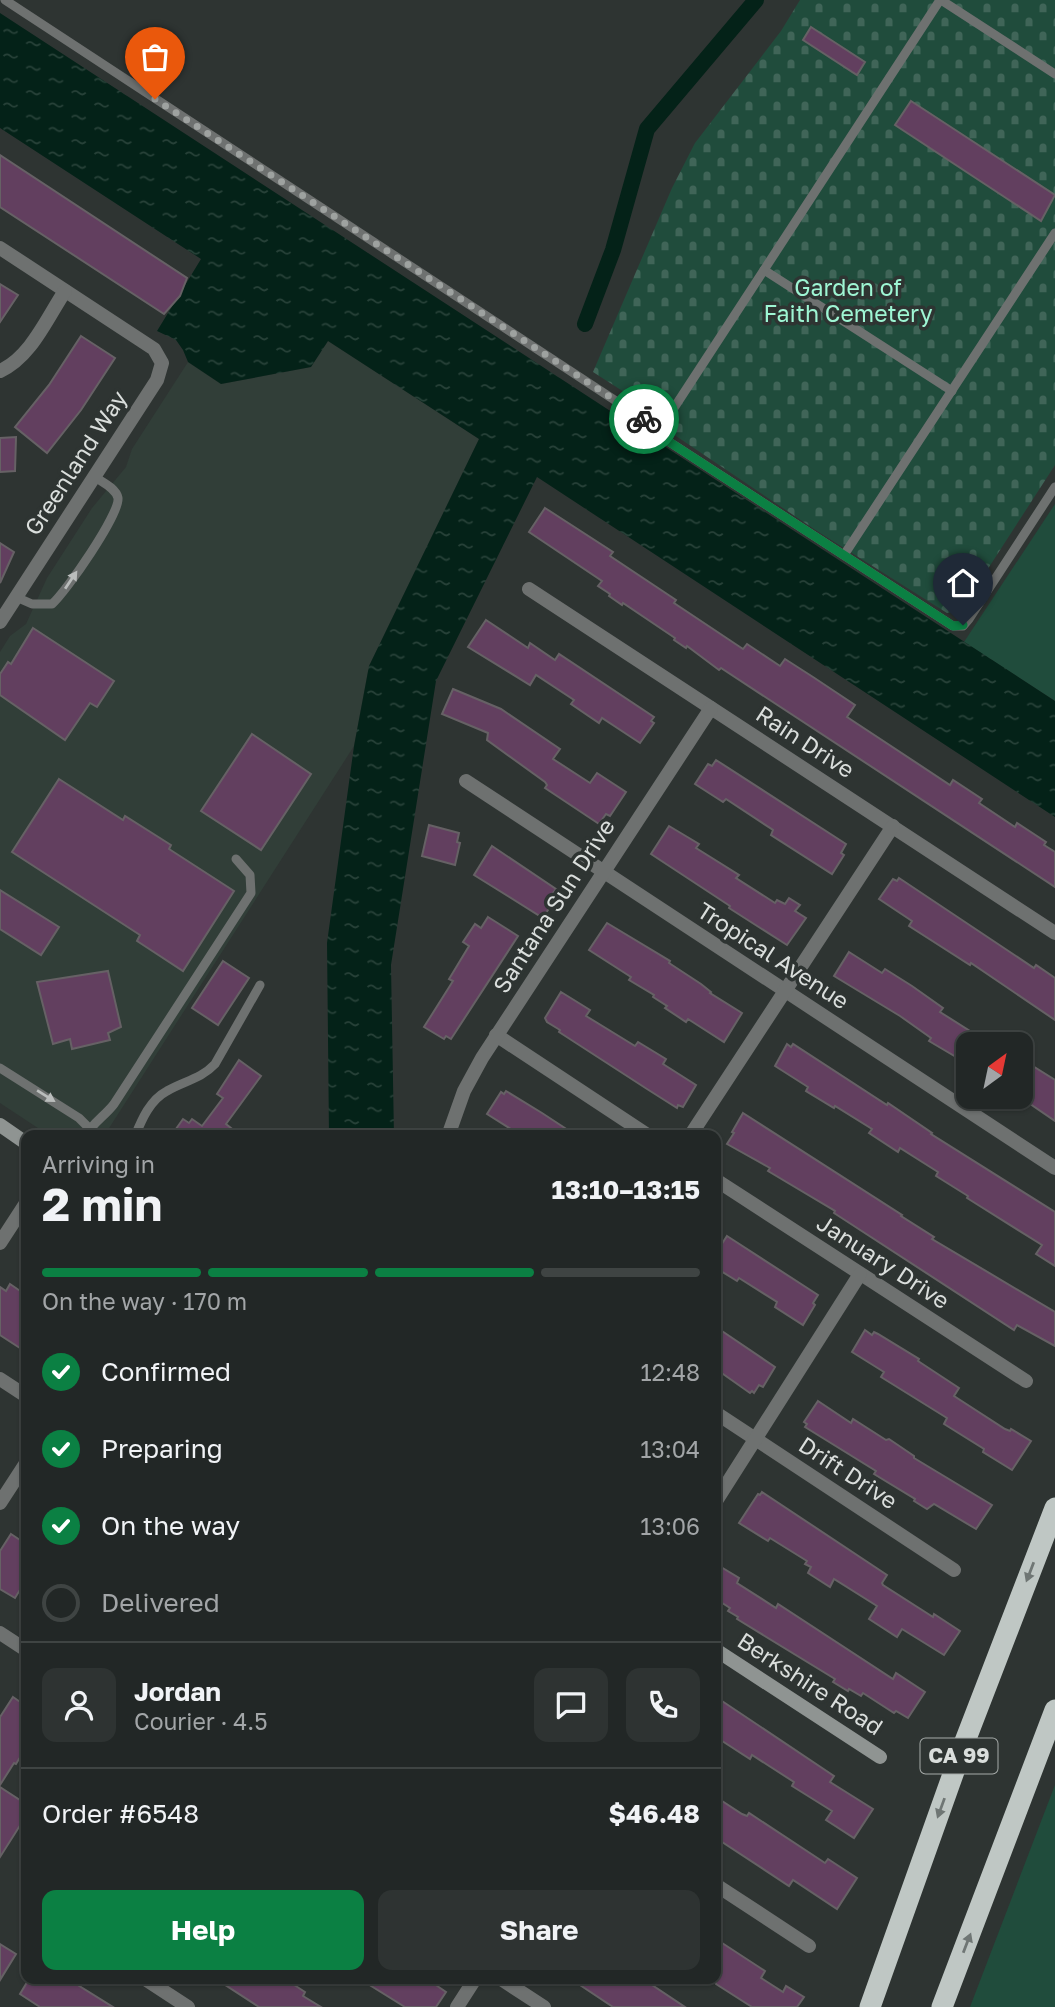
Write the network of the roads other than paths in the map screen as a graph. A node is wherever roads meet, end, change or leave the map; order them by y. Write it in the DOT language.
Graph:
graph roads {
  1 [pos="5,0"];
  2 [pos="940,0"];
  3 [pos="1055,74"];
  4 [pos="1055,233"];
  5 [pos="0,248"];
  6 [pos="764,270"];
  7 [pos="65,291"];
  8 [pos="0,371"];
  9 [pos="952,391"];
  10 [pos="657,434"];
  11 [pos="94,477"];
  12 [pos="1055,487"];
  13 [pos="844,555"];
  14 [pos="529,589"];
  15 [pos="16,597"];
  16 [pos="0,622"];
  17 [pos="711,708"];
  18 [pos="466,781"];
  19 [pos="893,826"];
  20 [pos="236,859"];
  21 [pos="604,872"];
  22 [pos="1055,933"];
  23 [pos="260,985"];
  24 [pos="785,991"];
  25 [pos="496,1035"];
  26 [pos="0,1068"];
  27 [pos="0,1125"];
  28 [pos="86,1130"];
  29 [pos="89,1130"];
  30 [pos="138,1130"];
  31 [pos="451,1130"];
  32 [pos="640,1130"];
  33 [pos="694,1130"];
  34 [pos="21,1140"];
  35 [pos="1055,1168"];
  36 [pos="721,1183"];
  37 [pos="21,1211"];
  38 [pos="0,1243"];
  39 [pos="860,1274"];
  40 [pos="0,1379"];
  41 [pos="1026,1381"];
  42 [pos="21,1393"];
  43 [pos="721,1416"];
  44 [pos="755,1439"];
  45 [pos="21,1471"];
  46 [pos="721,1493"];
  47 [pos="0,1503"];
  48 [pos="1055,1508"];
  49 [pos="954,1570"];
  50 [pos="0,1633"];
  51 [pos="21,1647"];
  52 [pos="721,1653"];
  53 [pos="1055,1710"];
  54 [pos="880,1757"];
  55 [pos="721,1888"];
  56 [pos="809,1946"];
  57 [pos="153,1984"];
  58 [pos="472,1984"];
  59 [pos="509,1984"];
  60 [pos="188,2007"];
  61 [pos="457,2007"];
  62 [pos="544,2007"];
  63 [pos="870,2007"];
  64 [pos="942,2007"];
  1 -- 10 [label="lane"];
  2 -- 3 [label="lane"];
  2 -- 6 [label="lane"];
  4 -- 9 [label="lane"];
  5 -- 7 [label="street"];
  6 -- 9 [label="lane"];
  6 -- 10 [label="lane"];
  7 -- 8 [label="street"];
  7 -- 11 [label="street, Greenland Way"];
  9 -- 13 [label="lane"];
  10 -- 13 [label="lane"];
  11 -- 15 [label="street, Greenland Way"];
  15 -- 11 [label="lane, one-way"];
  12 -- 13 [label="lane"];
  14 -- 17 [label="street, Rain Drive"];
  15 -- 16 [label="street, Greenland Way"];
  17 -- 19 [label="street, Rain Drive"];
  17 -- 21 [label="street, Santana Sun Drive"];
  18 -- 21 [label="street, Tropical Avenue"];
  19 -- 22 [label="street, Rain Drive"];
  19 -- 24 [label="street"];
  20 -- 29 [label="lane"];
  21 -- 24 [label="street, Tropical Avenue"];
  21 -- 25 [label="street, Santana Sun Drive"];
  23 -- 30 [label="lane"];
  24 -- 33 [label="street"];
  24 -- 35 [label="street, Tropical Avenue"];
  25 -- 31 [label="street, Santana Sun Drive"];
  25 -- 32 [label="street"];
  26 -- 28 [label="lane, one-way"];
  27 -- 34 [label="street"];
  36 -- 39 [label="street, January Drive"];
  37 -- 38 [label="street"];
  39 -- 41 [label="street, January Drive"];
  39 -- 44 [label="street"];
  40 -- 42 [label="street"];
  43 -- 44 [label="street, Drift Drive"];
  44 -- 46 [label="street"];
  44 -- 49 [label="street, Drift Drive"];
  45 -- 47 [label="street"];
  48 -- 63 [label="highway, CA 99, one-way"];
  50 -- 51 [label="street"];
  52 -- 54 [label="street, Berkshire Road"];
  64 -- 53 [label="highway, CA 99, one-way"];
  55 -- 56 [label="street"];
  57 -- 60 [label="street"];
  58 -- 61 [label="street"];
  59 -- 62 [label="street"];
}
